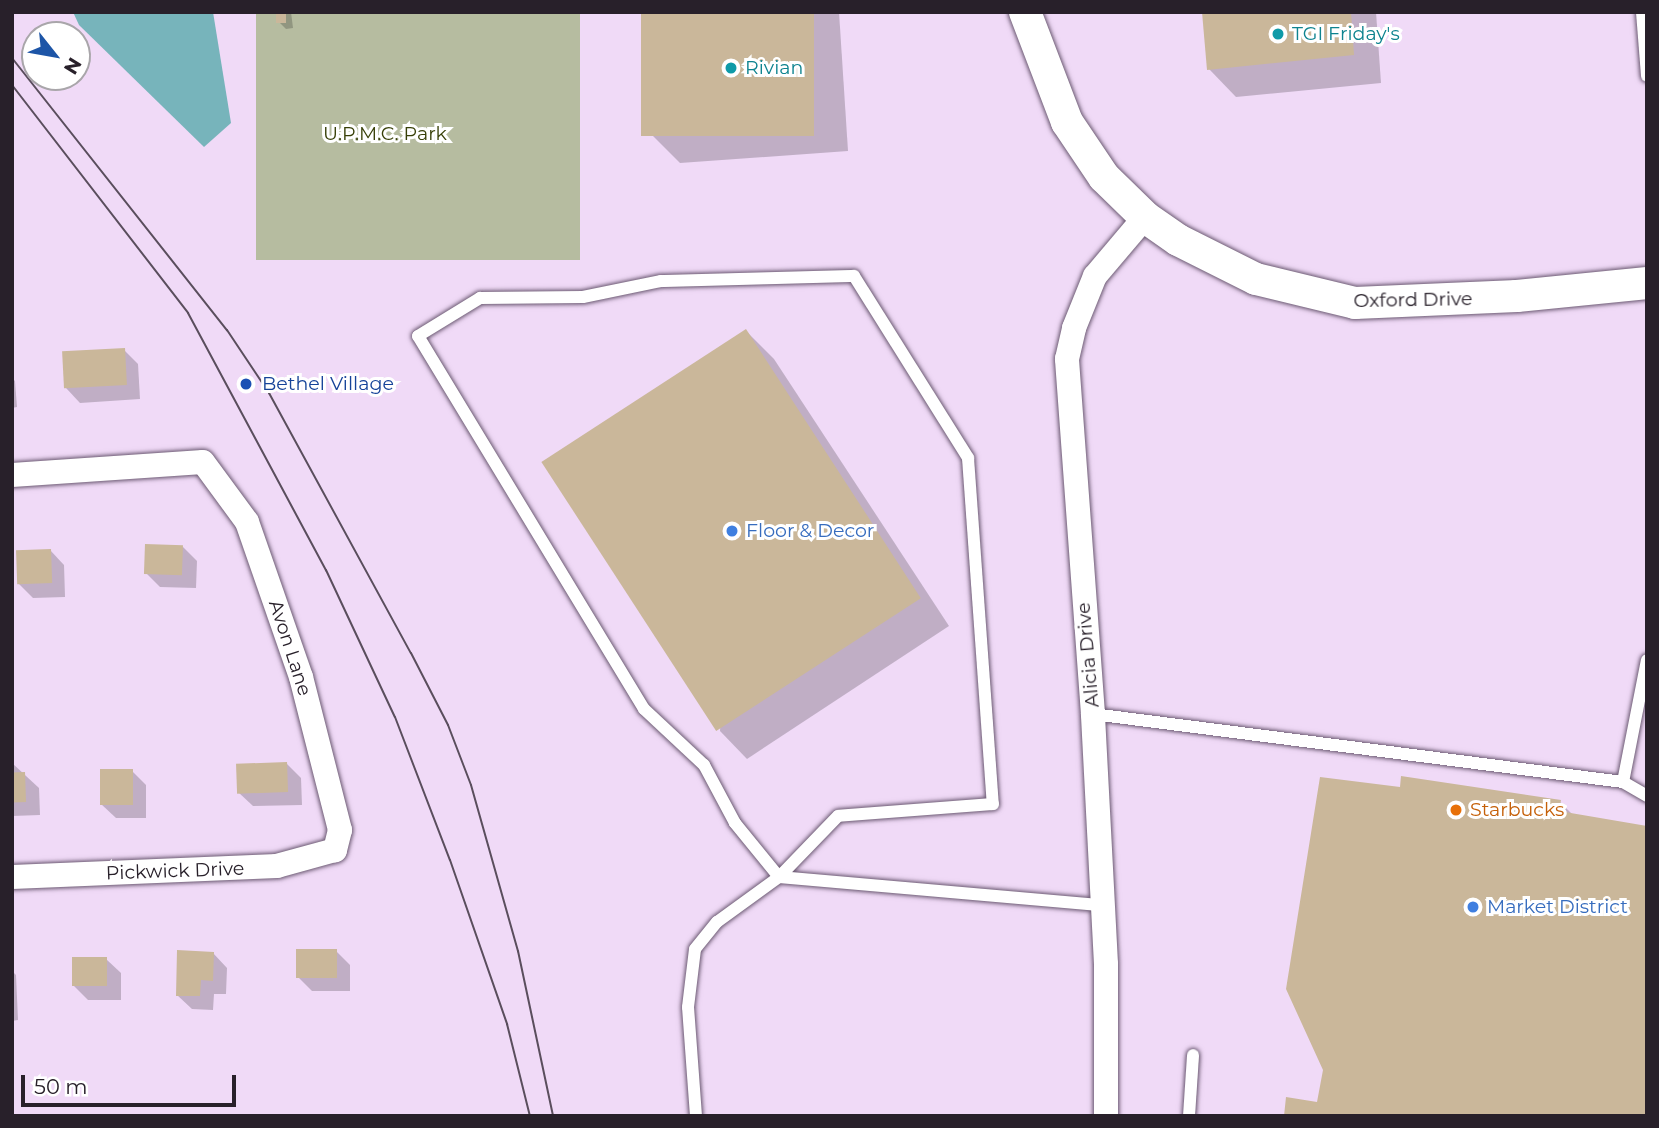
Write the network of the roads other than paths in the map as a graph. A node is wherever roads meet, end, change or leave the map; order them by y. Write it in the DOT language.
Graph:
graph roads {
  1 [pos="1025,12"];
  2 [pos="1642,12"];
  3 [pos="1647,76"];
  4 [pos="1145,218"];
  5 [pos="1647,283"];
  6 [pos="12,475"];
  7 [pos="1647,660"];
  8 [pos="1093,713"];
  9 [pos="1623,782"];
  10 [pos="1647,796"];
  11 [pos="335,850"];
  12 [pos="12,877"];
  13 [pos="779,877"];
  14 [pos="1102,905"];
  15 [pos="1192,1055"];
  16 [pos="696,1116"];
  17 [pos="1106,1116"];
  18 [pos="1189,1116"];
  1 -- 4 [label="street, Oxford Drive"];
  2 -- 3 [label="lane"];
  4 -- 5 [label="street, Oxford Drive"];
  4 -- 8 [label="street, Alicia Drive"];
  6 -- 11 [label="street, Avon Lane"];
  7 -- 9 [label="lane"];
  8 -- 9 [label="lane"];
  8 -- 14 [label="street, Alicia Drive"];
  9 -- 10 [label="lane"];
  11 -- 12 [label="street, Pickwick Drive"];
  13 -- 13 [label="lane"];
  13 -- 14 [label="lane"];
  13 -- 16 [label="lane"];
  14 -- 17 [label="street, Alicia Drive"];
  15 -- 18 [label="lane"];
}
